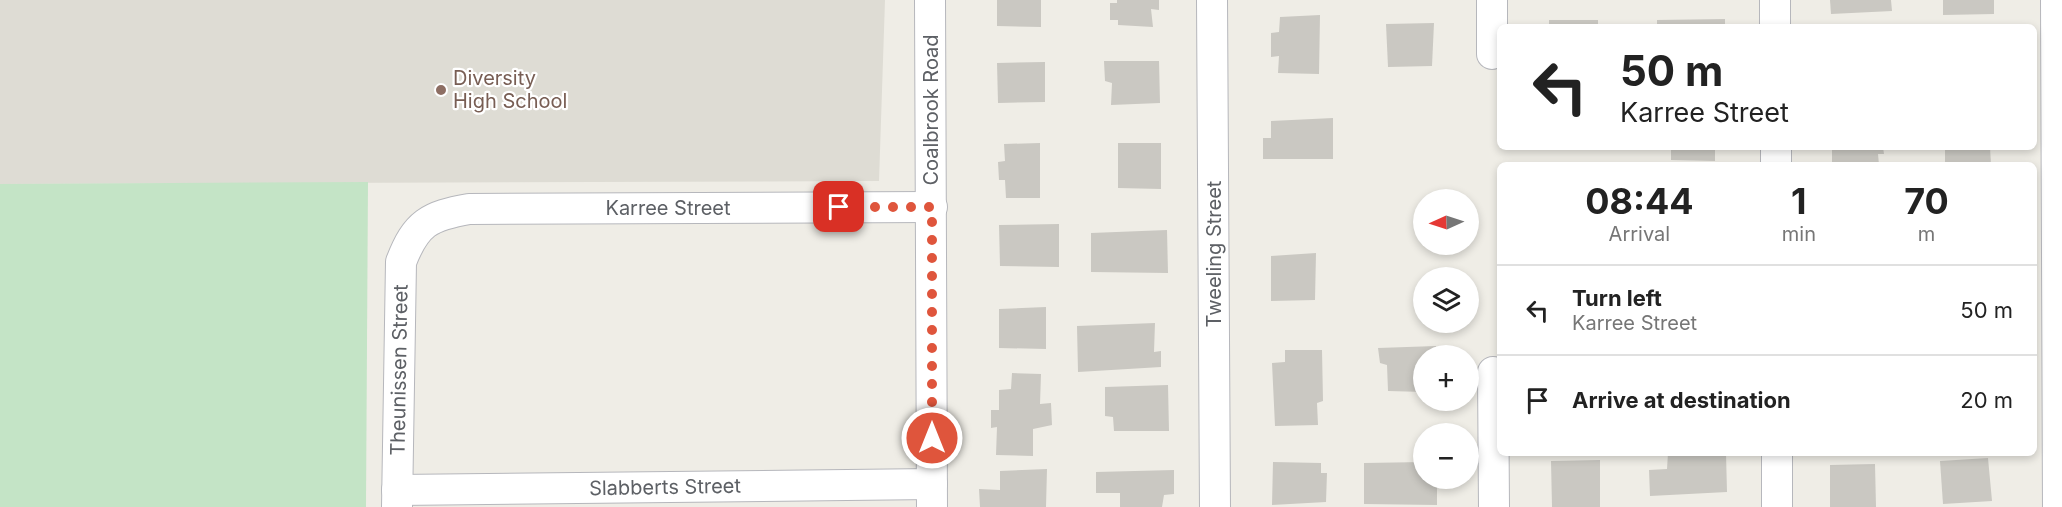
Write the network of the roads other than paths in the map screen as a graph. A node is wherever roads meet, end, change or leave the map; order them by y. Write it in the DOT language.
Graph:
graph roads {
  1 [pos="930,0"];
  2 [pos="1212,0"];
  3 [pos="1492,0"];
  4 [pos="1775,0"];
  5 [pos="2056,0"];
  6 [pos="1775,24"];
  7 [pos="1492,54"];
  8 [pos="932,207"];
  9 [pos="411,236"];
  10 [pos="1493,372"];
  11 [pos="1777,456"];
  12 [pos="932,495"];
  13 [pos="397,498"];
  14 [pos="1215,507"];
  15 [pos="1494,507"];
  16 [pos="1777,507"];
  17 [pos="2058,507"];
  1 -- 8 [label="street, Coalbrook Road"];
  2 -- 14 [label="street, Tweeling Street"];
  3 -- 7 [label="street"];
  4 -- 6 [label="street"];
  5 -- 17 [label="street"];
  8 -- 9 [label="street, Karree Street"];
  8 -- 12 [label="street, Coalbrook Road"];
  9 -- 13 [label="street, Theunissen Street"];
  10 -- 15 [label="street"];
  11 -- 16 [label="street"];
  12 -- 13 [label="street, Slabberts Street"];
}
